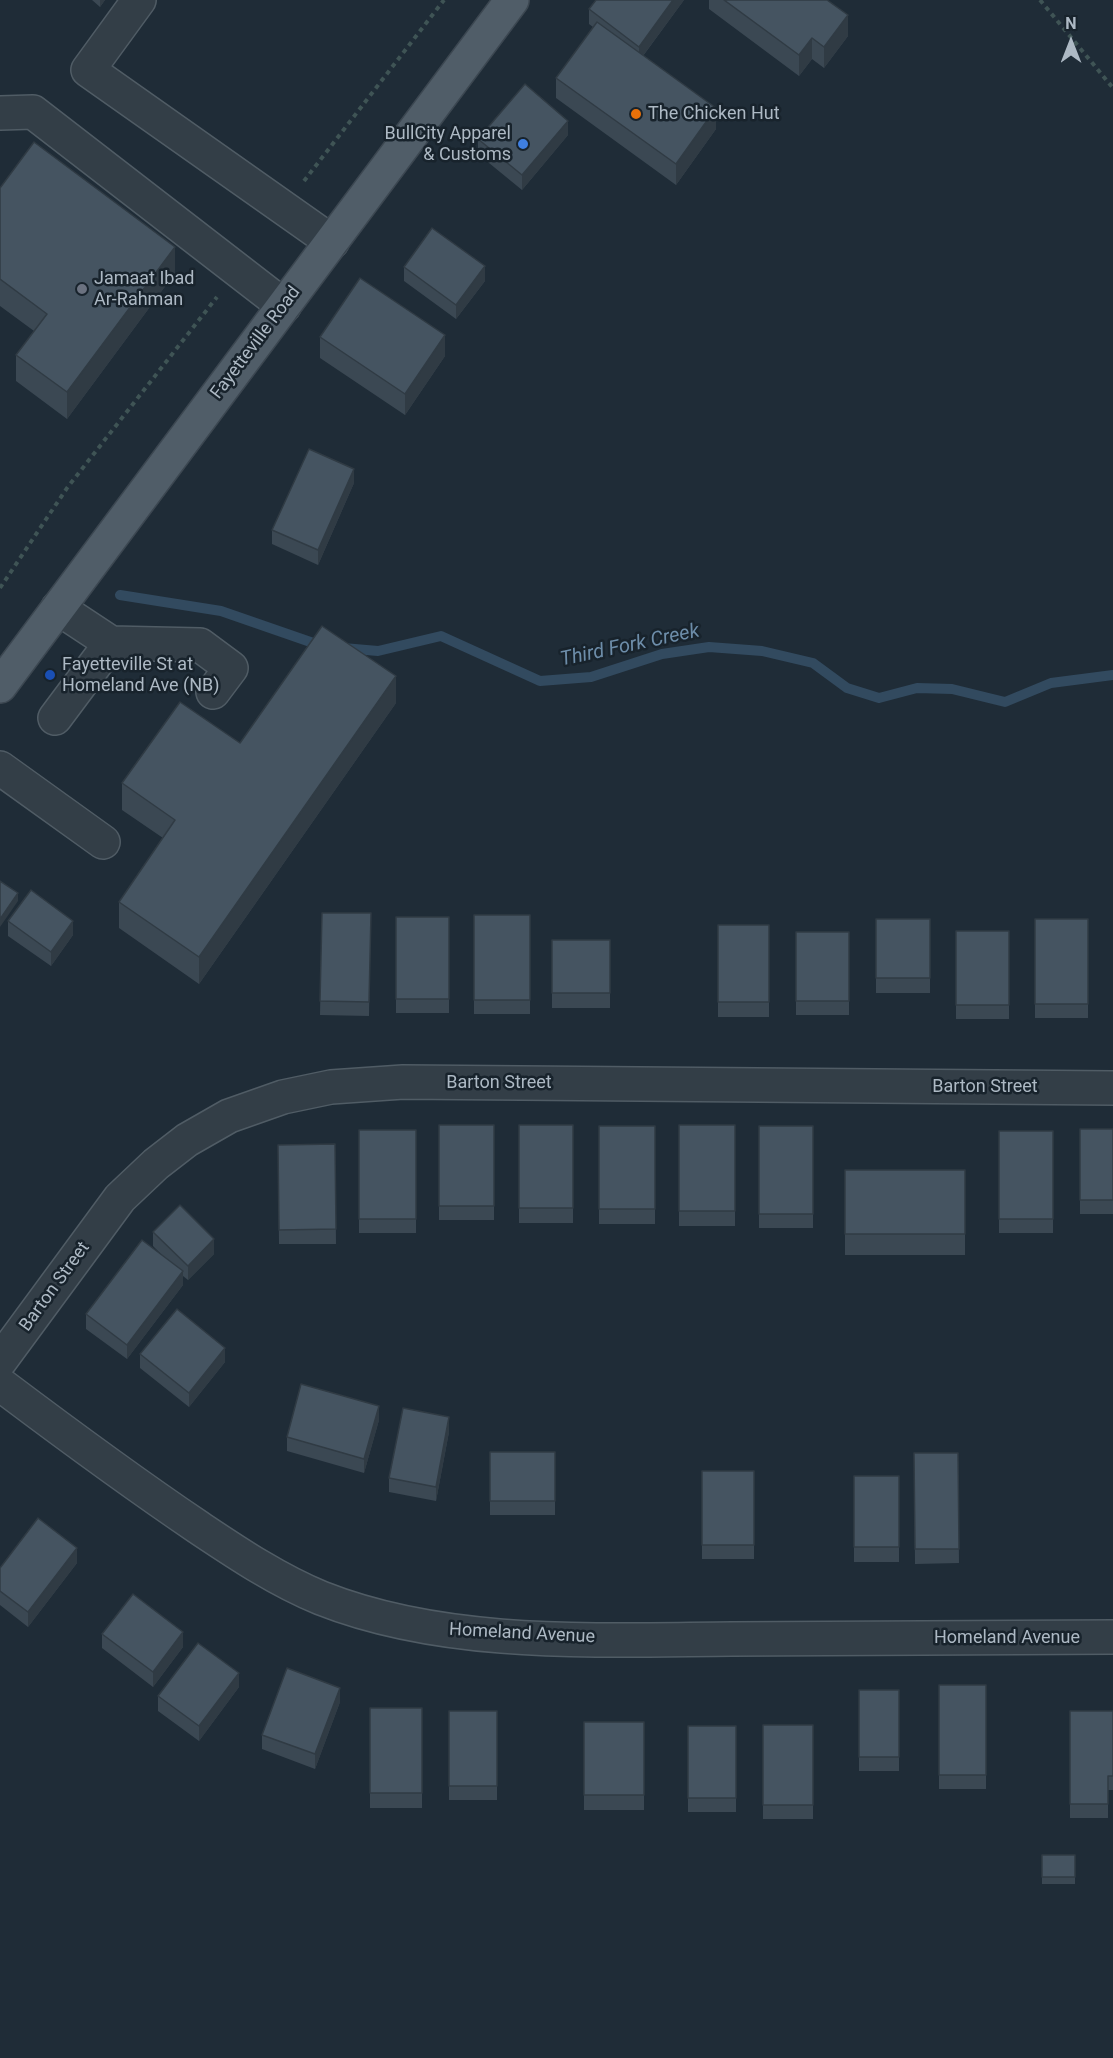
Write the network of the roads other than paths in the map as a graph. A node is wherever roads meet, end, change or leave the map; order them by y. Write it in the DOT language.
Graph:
graph roads {
  1 [pos="139,0"];
  2 [pos="512,0"];
  3 [pos="0,113"];
  4 [pos="332,242"];
  5 [pos="284,306"];
  6 [pos="58,608"];
  7 [pos="111,643"];
  8 [pos="3,677"];
  9 [pos="213,692"];
  10 [pos="55,718"];
  11 [pos="0,768"];
  12 [pos="103,842"];
  13 [pos="1113,1088"];
  14 [pos="0,1361"];
  15 [pos="0,1384"];
  16 [pos="1113,1637"];
  1 -- 4 [label="street"];
  2 -- 4 [label="main road, Fayetteville Road"];
  3 -- 5 [label="street"];
  4 -- 5 [label="main road, Fayetteville Road"];
  5 -- 6 [label="main road, Fayetteville Road"];
  6 -- 7 [label="street"];
  6 -- 8 [label="main road, Fayetteville Road"];
  7 -- 9 [label="street"];
  7 -- 10 [label="street"];
  11 -- 12 [label="street"];
  13 -- 14 [label="street, Barton Street"];
  15 -- 16 [label="street, Homeland Avenue"];
}
